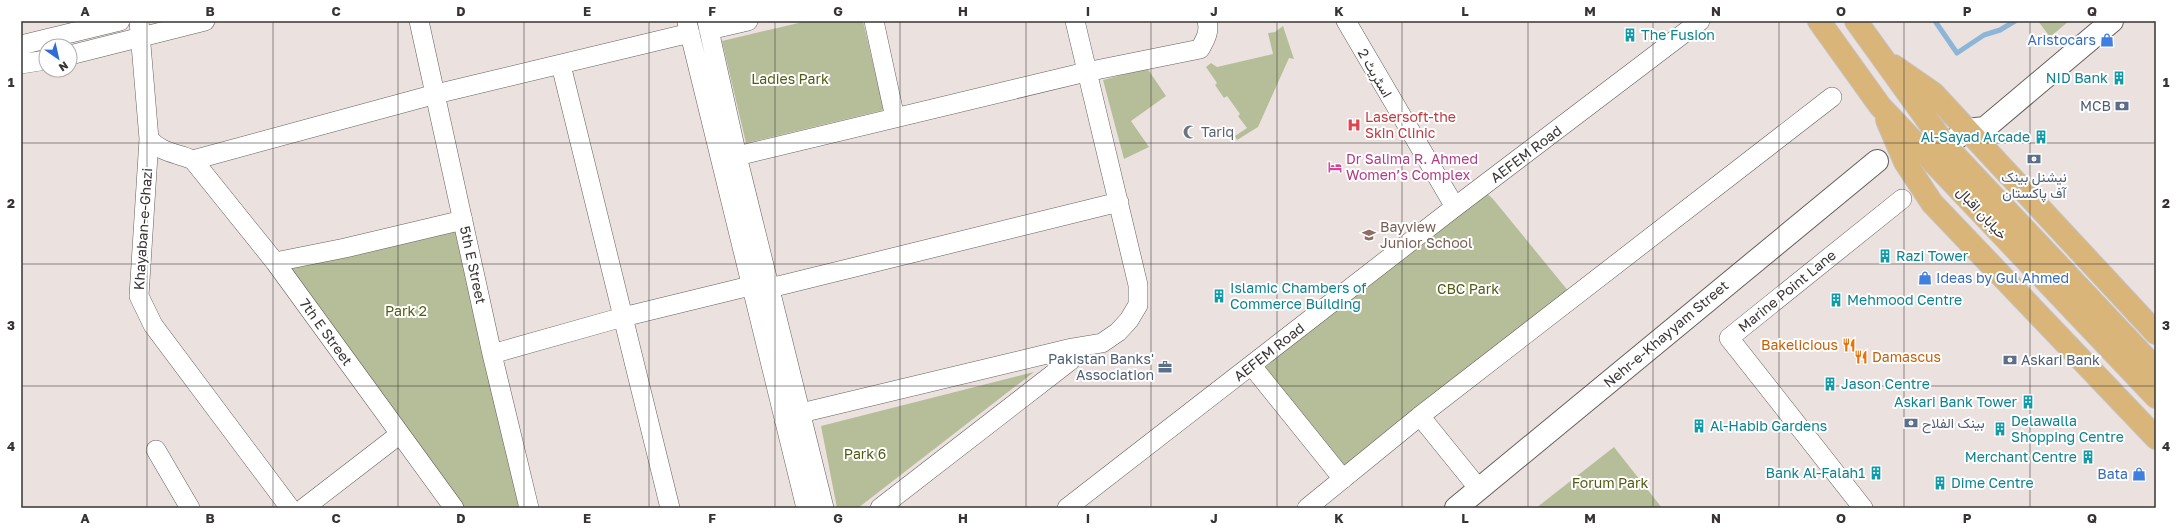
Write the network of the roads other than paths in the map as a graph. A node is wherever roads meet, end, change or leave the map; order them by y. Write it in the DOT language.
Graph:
graph roads {
  1 [pos="120,21"];
  2 [pos="205,21"];
  3 [pos="419,21"];
  4 [pos="748,21"];
  5 [pos="874,21"];
  6 [pos="1075,21"];
  7 [pos="1207,21"];
  8 [pos="1346,21"];
  9 [pos="1700,21"];
  10 [pos="1819,21"];
  11 [pos="1856,21"];
  12 [pos="2112,21"];
  13 [pos="708,26"];
  14 [pos="688,27"];
  15 [pos="139,30"];
  16 [pos="21,46"];
  17 [pos="78,52"];
  18 [pos="1879,55"];
  19 [pos="38,61"];
  20 [pos="21,64"];
  21 [pos="561,65"];
  22 [pos="1086,72"];
  23 [pos="713,91"];
  24 [pos="436,94"];
  25 [pos="1832,97"];
  26 [pos="1880,106"];
  27 [pos="895,118"];
  28 [pos="1967,130"];
  29 [pos="149,138"];
  30 [pos="1946,146"];
  31 [pos="737,156"];
  32 [pos="193,160"];
  33 [pos="1876,162"];
  34 [pos="1902,199"];
  35 [pos="1119,202"];
  36 [pos="1455,207"];
  37 [pos="464,220"];
  38 [pos="275,262"];
  39 [pos="750,286"];
  40 [pos="770,288"];
  41 [pos="623,317"];
  42 [pos="2156,333"];
  43 [pos="1072,348"];
  44 [pos="492,354"];
  45 [pos="1252,366"];
  46 [pos="2156,369"];
  47 [pos="2156,396"];
  48 [pos="792,416"];
  49 [pos="1420,416"];
  50 [pos="400,434"];
  51 [pos="2156,438"];
  52 [pos="156,450"];
  53 [pos="1343,479"];
  54 [pos="1479,489"];
  55 [pos="190,508"];
  56 [pos="290,508"];
  57 [pos="304,508"];
  58 [pos="454,508"];
  59 [pos="529,508"];
  60 [pos="670,508"];
  61 [pos="806,508"];
  62 [pos="824,508"];
  63 [pos="880,508"];
  64 [pos="1067,508"];
  65 [pos="1307,508"];
  66 [pos="1456,508"];
  67 [pos="1863,508"];
  1 -- 16 [label="street"];
  2 -- 15 [label="street"];
  3 -- 24 [label="street, 5th E Street"];
  4 -- 13 [label="street"];
  5 -- 27 [label="street"];
  6 -- 22 [label="street"];
  7 -- 22 [label="street"];
  8 -- 36 [label="street, اسٹریٹ 2"];
  9 -- 36 [label="street, AEFEM Road"];
  10 -- 26 [label="main road, خیابان اقبال"];
  11 -- 18 [label="main road, خیابان اقبال"];
  12 -- 28 [label="street"];
  13 -- 23 [label="street"];
  14 -- 21 [label="street"];
  14 -- 23 [label="street"];
  15 -- 17 [label="street"];
  15 -- 29 [label="street, Khayaban-e-Ghazi"];
  18 -- 28 [label="main road"];
  18 -- 30 [label="main road, خیابان اقبال"];
  19 -- 20 [label="street"];
  21 -- 24 [label="street"];
  21 -- 41 [label="street"];
  22 -- 27 [label="street"];
  22 -- 35 [label="street"];
  23 -- 31 [label="street"];
  23 -- 39 [label="street"];
  24 -- 32 [label="street"];
  24 -- 37 [label="street, 5th E Street"];
  25 -- 49 [label="street"];
  26 -- 47 [label="main road, خیابان اقبال"];
  26 -- 51 [label="main road"];
  27 -- 31 [label="street"];
  28 -- 30 [label="street"];
  28 -- 42 [label="main road"];
  29 -- 32 [label="street"];
  29 -- 56 [label="street, Khayaban-e-Ghazi"];
  30 -- 46 [label="main road, خیابان اقبال"];
  31 -- 40 [label="street"];
  32 -- 38 [label="street, 7th E Street"];
  33 -- 54 [label="street, Nehr-e-Khayyam Street"];
  34 -- 67 [label="street, Marine Point Lane"];
  35 -- 40 [label="street"];
  35 -- 43 [label="street"];
  36 -- 45 [label="street, AEFEM Road"];
  37 -- 38 [label="street"];
  37 -- 44 [label="street, 5th E Street"];
  38 -- 50 [label="street, 7th E Street"];
  39 -- 41 [label="street"];
  39 -- 48 [label="street"];
  40 -- 48 [label="street"];
  41 -- 44 [label="street"];
  41 -- 60 [label="street"];
  43 -- 48 [label="street"];
  43 -- 63 [label="street"];
  44 -- 59 [label="street, 5th E Street"];
  45 -- 53 [label="street"];
  45 -- 64 [label="street, AEFEM Road"];
  48 -- 61 [label="street"];
  48 -- 62 [label="street"];
  49 -- 53 [label="street"];
  49 -- 54 [label="street"];
  50 -- 57 [label="street"];
  50 -- 58 [label="street, 7th E Street"];
  52 -- 55 [label="street"];
  53 -- 65 [label="street"];
  54 -- 66 [label="street, Nehr-e-Khayyam Street"];
}
